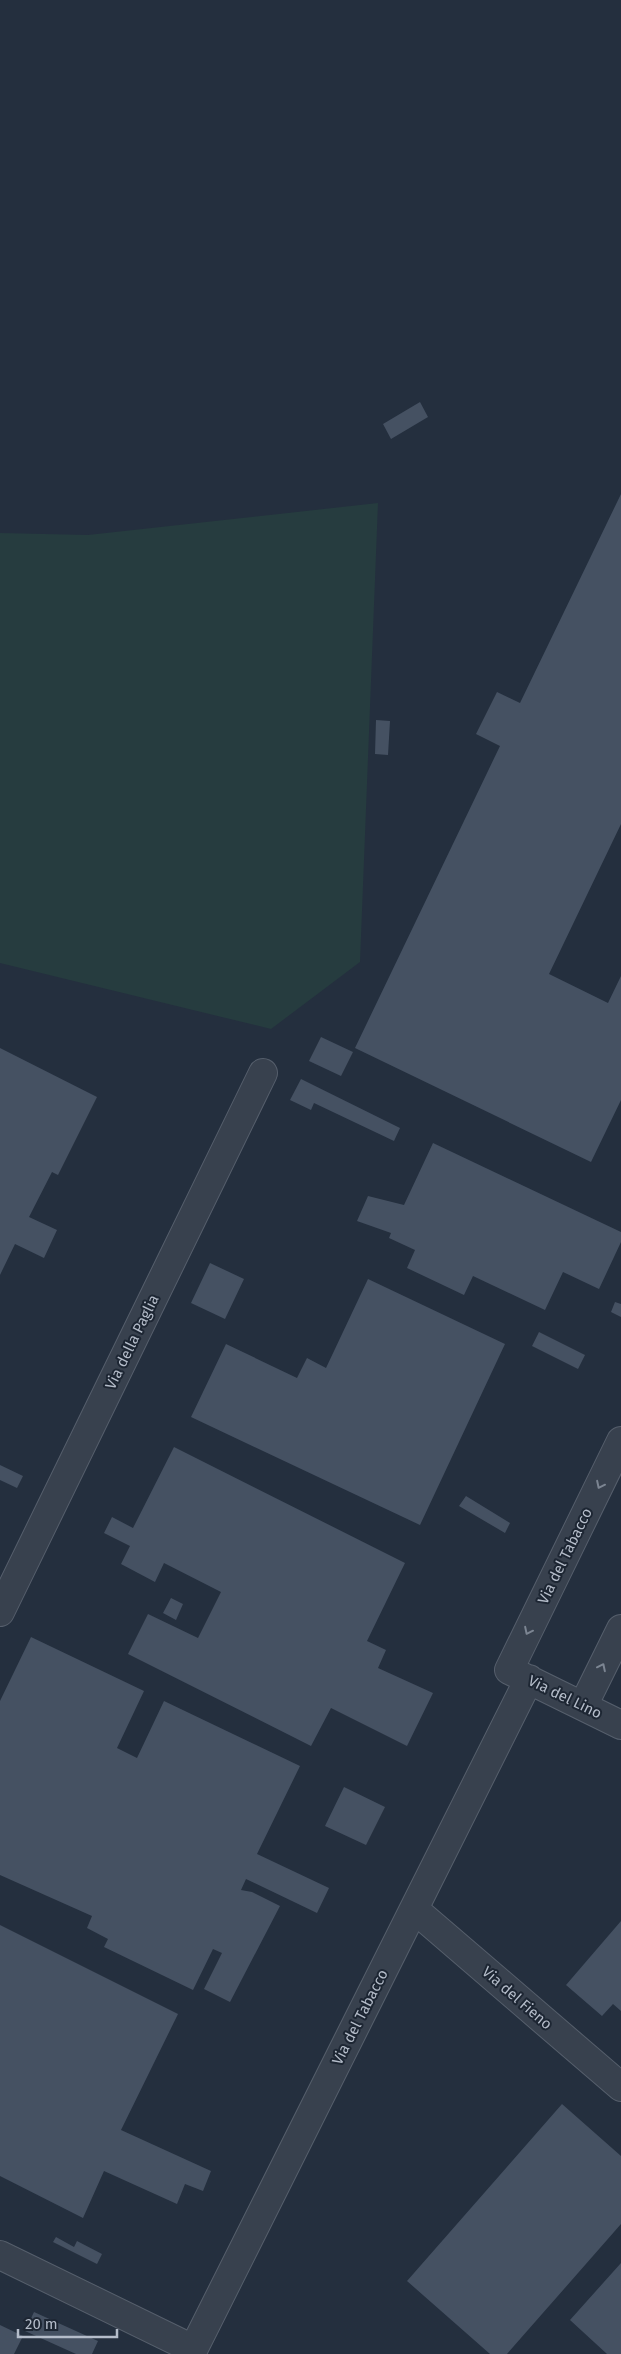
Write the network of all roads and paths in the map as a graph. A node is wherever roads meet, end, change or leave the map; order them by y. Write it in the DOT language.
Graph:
graph roads {
  1 [pos="263,1073"];
  2 [pos="621,1441"];
  3 [pos="0,1612"];
  4 [pos="621,1629"];
  5 [pos="519,1675"];
  6 [pos="583,1706"];
  7 [pos="621,1725"];
  8 [pos="414,1909"];
  9 [pos="621,2087"];
  10 [pos="0,2255"];
  11 [pos="192,2352"];
  1 -- 3 [label="street, Via della Paglia"];
  2 -- 5 [label="street, Via del Tabacco, one-way"];
  6 -- 4 [label="street, one-way"];
  5 -- 6 [label="street, Via del Lino"];
  5 -- 8 [label="street, Via del Tabacco"];
  6 -- 7 [label="street, Via del Lino"];
  8 -- 9 [label="street, Via del Fieno"];
  8 -- 11 [label="street, Via del Tabacco"];
  10 -- 11 [label="street"];
}
